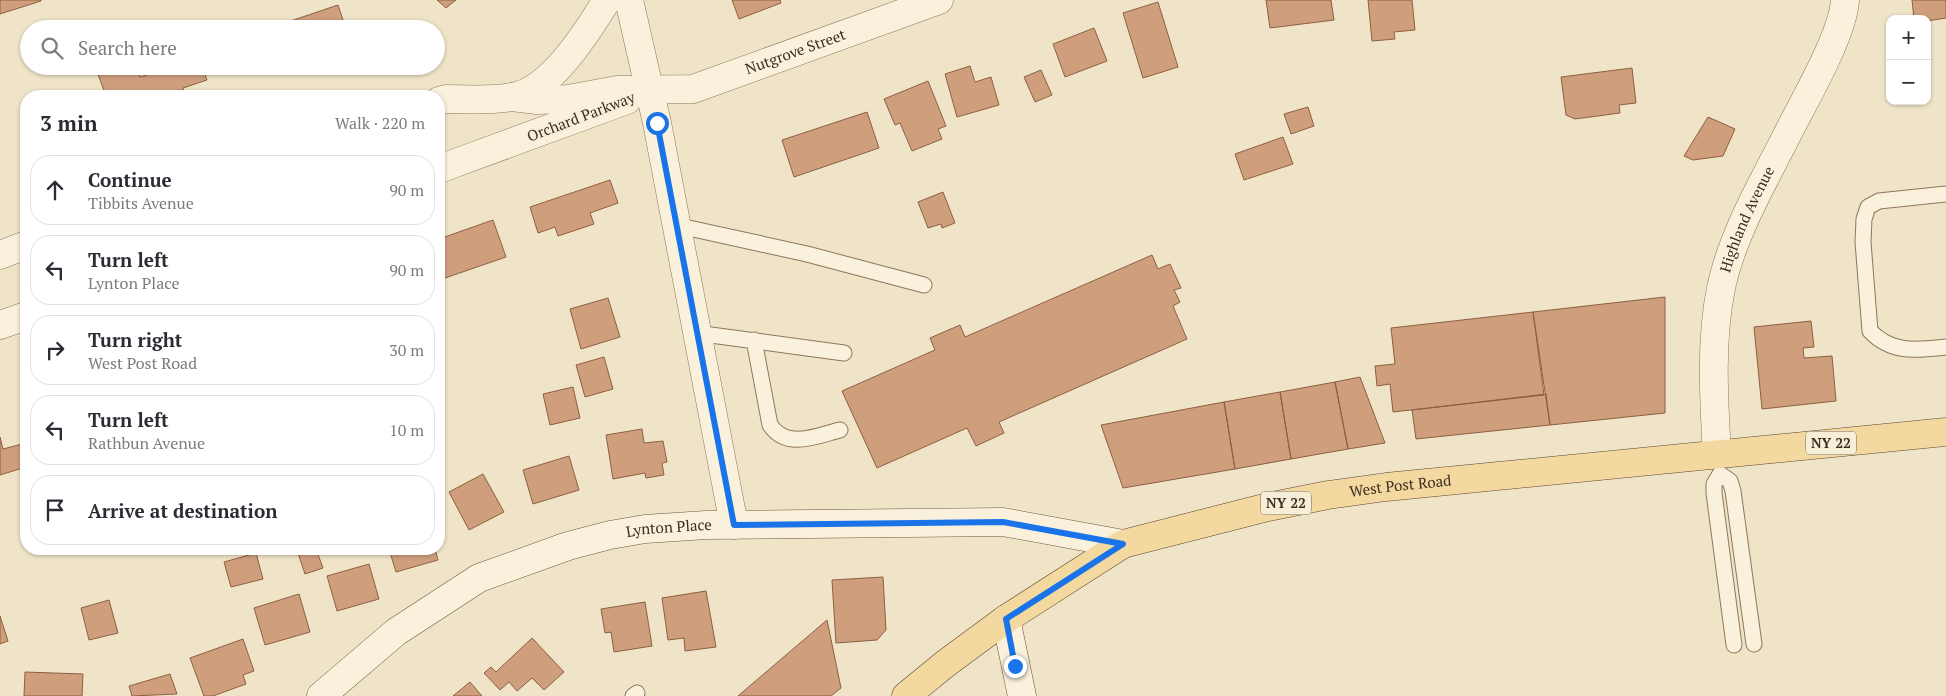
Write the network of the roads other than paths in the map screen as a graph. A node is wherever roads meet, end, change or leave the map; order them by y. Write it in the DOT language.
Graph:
graph roads {
  1 [pos="607,0"];
  2 [pos="629,0"];
  3 [pos="939,0"];
  4 [pos="1845,0"];
  5 [pos="649,90"];
  6 [pos="512,98"];
  7 [pos="445,99"];
  8 [pos="445,167"];
  9 [pos="1946,194"];
  10 [pos="675,225"];
  11 [pos="20,247"];
  12 [pos="0,255"];
  13 [pos="924,285"];
  14 [pos="20,318"];
  15 [pos="0,325"];
  16 [pos="696,333"];
  17 [pos="754,340"];
  18 [pos="1946,347"];
  19 [pos="844,353"];
  20 [pos="840,430"];
  21 [pos="1946,432"];
  22 [pos="1718,464"];
  23 [pos="734,525"];
  24 [pos="1123,544"];
  25 [pos="1006,619"];
  26 [pos="1754,644"];
  27 [pos="1734,645"];
  28 [pos="321,696"];
  29 [pos="906,696"];
  30 [pos="1022,696"];
  1 -- 6 [label="street, Orchard Parkway"];
  2 -- 5 [label="street"];
  3 -- 5 [label="street, Nutgrove Street"];
  4 -- 22 [label="street, Highland Avenue"];
  5 -- 6 [label="street, Orchard Parkway"];
  5 -- 8 [label="street, Orchard Parkway"];
  5 -- 10 [label="street"];
  6 -- 7 [label="street, Orchard Parkway"];
  9 -- 18 [label="lane"];
  10 -- 13 [label="lane"];
  10 -- 16 [label="street"];
  11 -- 12 [label="street"];
  14 -- 15 [label="street"];
  16 -- 17 [label="lane"];
  16 -- 23 [label="street"];
  17 -- 19 [label="lane"];
  17 -- 20 [label="lane"];
  21 -- 22 [label="main road, West Post Road / NY 22"];
  22 -- 24 [label="main road, West Post Road / NY 22"];
  22 -- 26 [label="lane"];
  22 -- 27 [label="lane"];
  23 -- 24 [label="street, Lynton Place"];
  23 -- 28 [label="street, Lynton Place"];
  24 -- 25 [label="main road, West Post Road / NY 22"];
  25 -- 29 [label="main road, West Post Road / NY 22"];
  25 -- 30 [label="street"];
}
